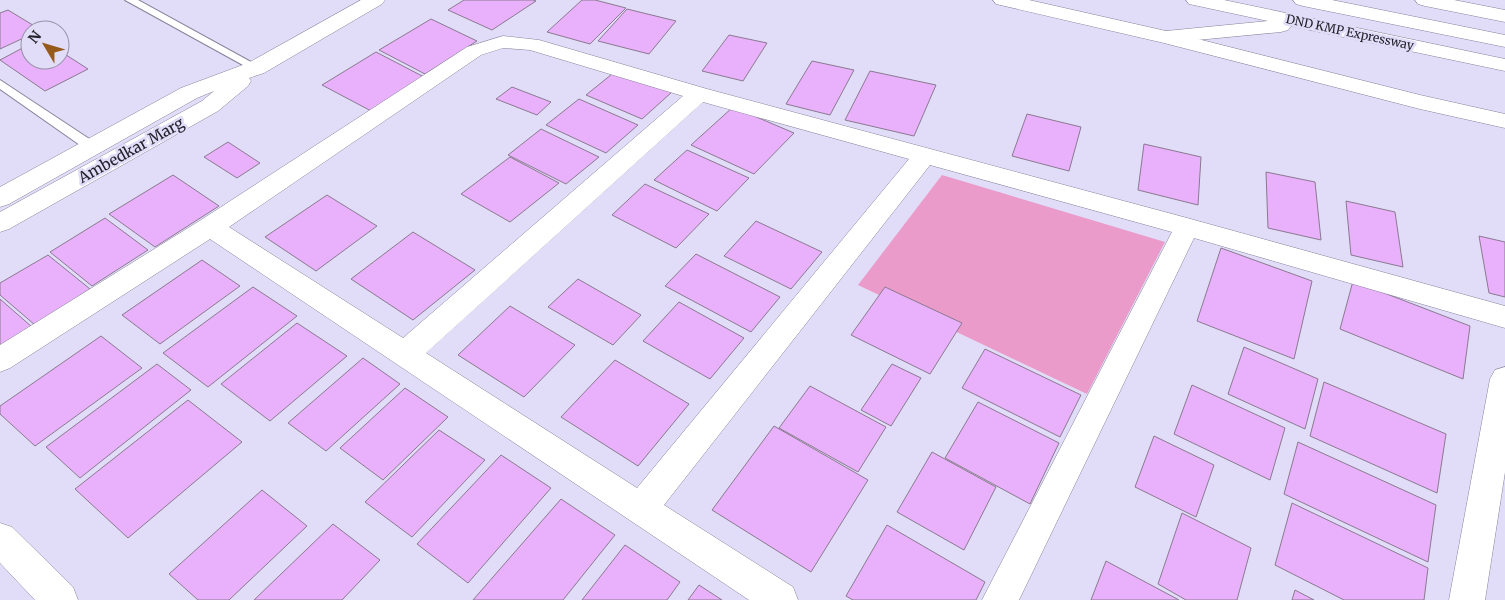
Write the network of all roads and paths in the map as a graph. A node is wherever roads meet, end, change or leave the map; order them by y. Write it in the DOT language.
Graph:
graph roads {
  1 [pos="130,0"];
  2 [pos="375,0"];
  3 [pos="1003,0"];
  4 [pos="1196,0"];
  5 [pos="1303,0"];
  6 [pos="1425,0"];
  7 [pos="1505,16"];
  8 [pos="1310,24"];
  9 [pos="1166,37"];
  10 [pos="1505,41"];
  11 [pos="1505,64"];
  12 [pos="256,68"];
  13 [pos="0,84"];
  14 [pos="699,94"];
  15 [pos="1505,120"];
  16 [pos="92,147"];
  17 [pos="924,156"];
  18 [pos="0,198"];
  19 [pos="0,223"];
  20 [pos="210,227"];
  21 [pos="1187,227"];
  22 [pos="1505,317"];
  23 [pos="405,354"];
  24 [pos="0,360"];
  25 [pos="1505,379"];
  26 [pos="641,509"];
  27 [pos="0,539"];
  28 [pos="60,600"];
  29 [pos="780,600"];
  30 [pos="1000,600"];
  31 [pos="1467,600"];
  1 -- 12 [label="lane"];
  2 -- 12 [label="main road, Ambedkar Marg"];
  3 -- 9 [label="main road"];
  4 -- 8 [label="main road, DND KMP Expressway"];
  5 -- 10 [label="main road, DND KMP Expressway"];
  6 -- 7 [label="main road"];
  8 -- 9 [label="main road"];
  8 -- 11 [label="main road, DND KMP Expressway"];
  9 -- 15 [label="main road"];
  12 -- 16 [label="main road, Ambedkar Marg"];
  12 -- 19 [label="main road, Ambedkar Marg"];
  13 -- 16 [label="lane"];
  14 -- 17 [label="main road"];
  14 -- 20 [label="main road"];
  14 -- 23 [label="main road"];
  16 -- 18 [label="main road, Ambedkar Marg"];
  17 -- 21 [label="main road"];
  17 -- 26 [label="main road"];
  20 -- 23 [label="main road"];
  20 -- 24 [label="main road"];
  21 -- 22 [label="main road"];
  21 -- 30 [label="main road"];
  23 -- 26 [label="main road"];
  25 -- 31 [label="main road"];
  26 -- 29 [label="main road"];
  27 -- 28 [label="main road"];
}
